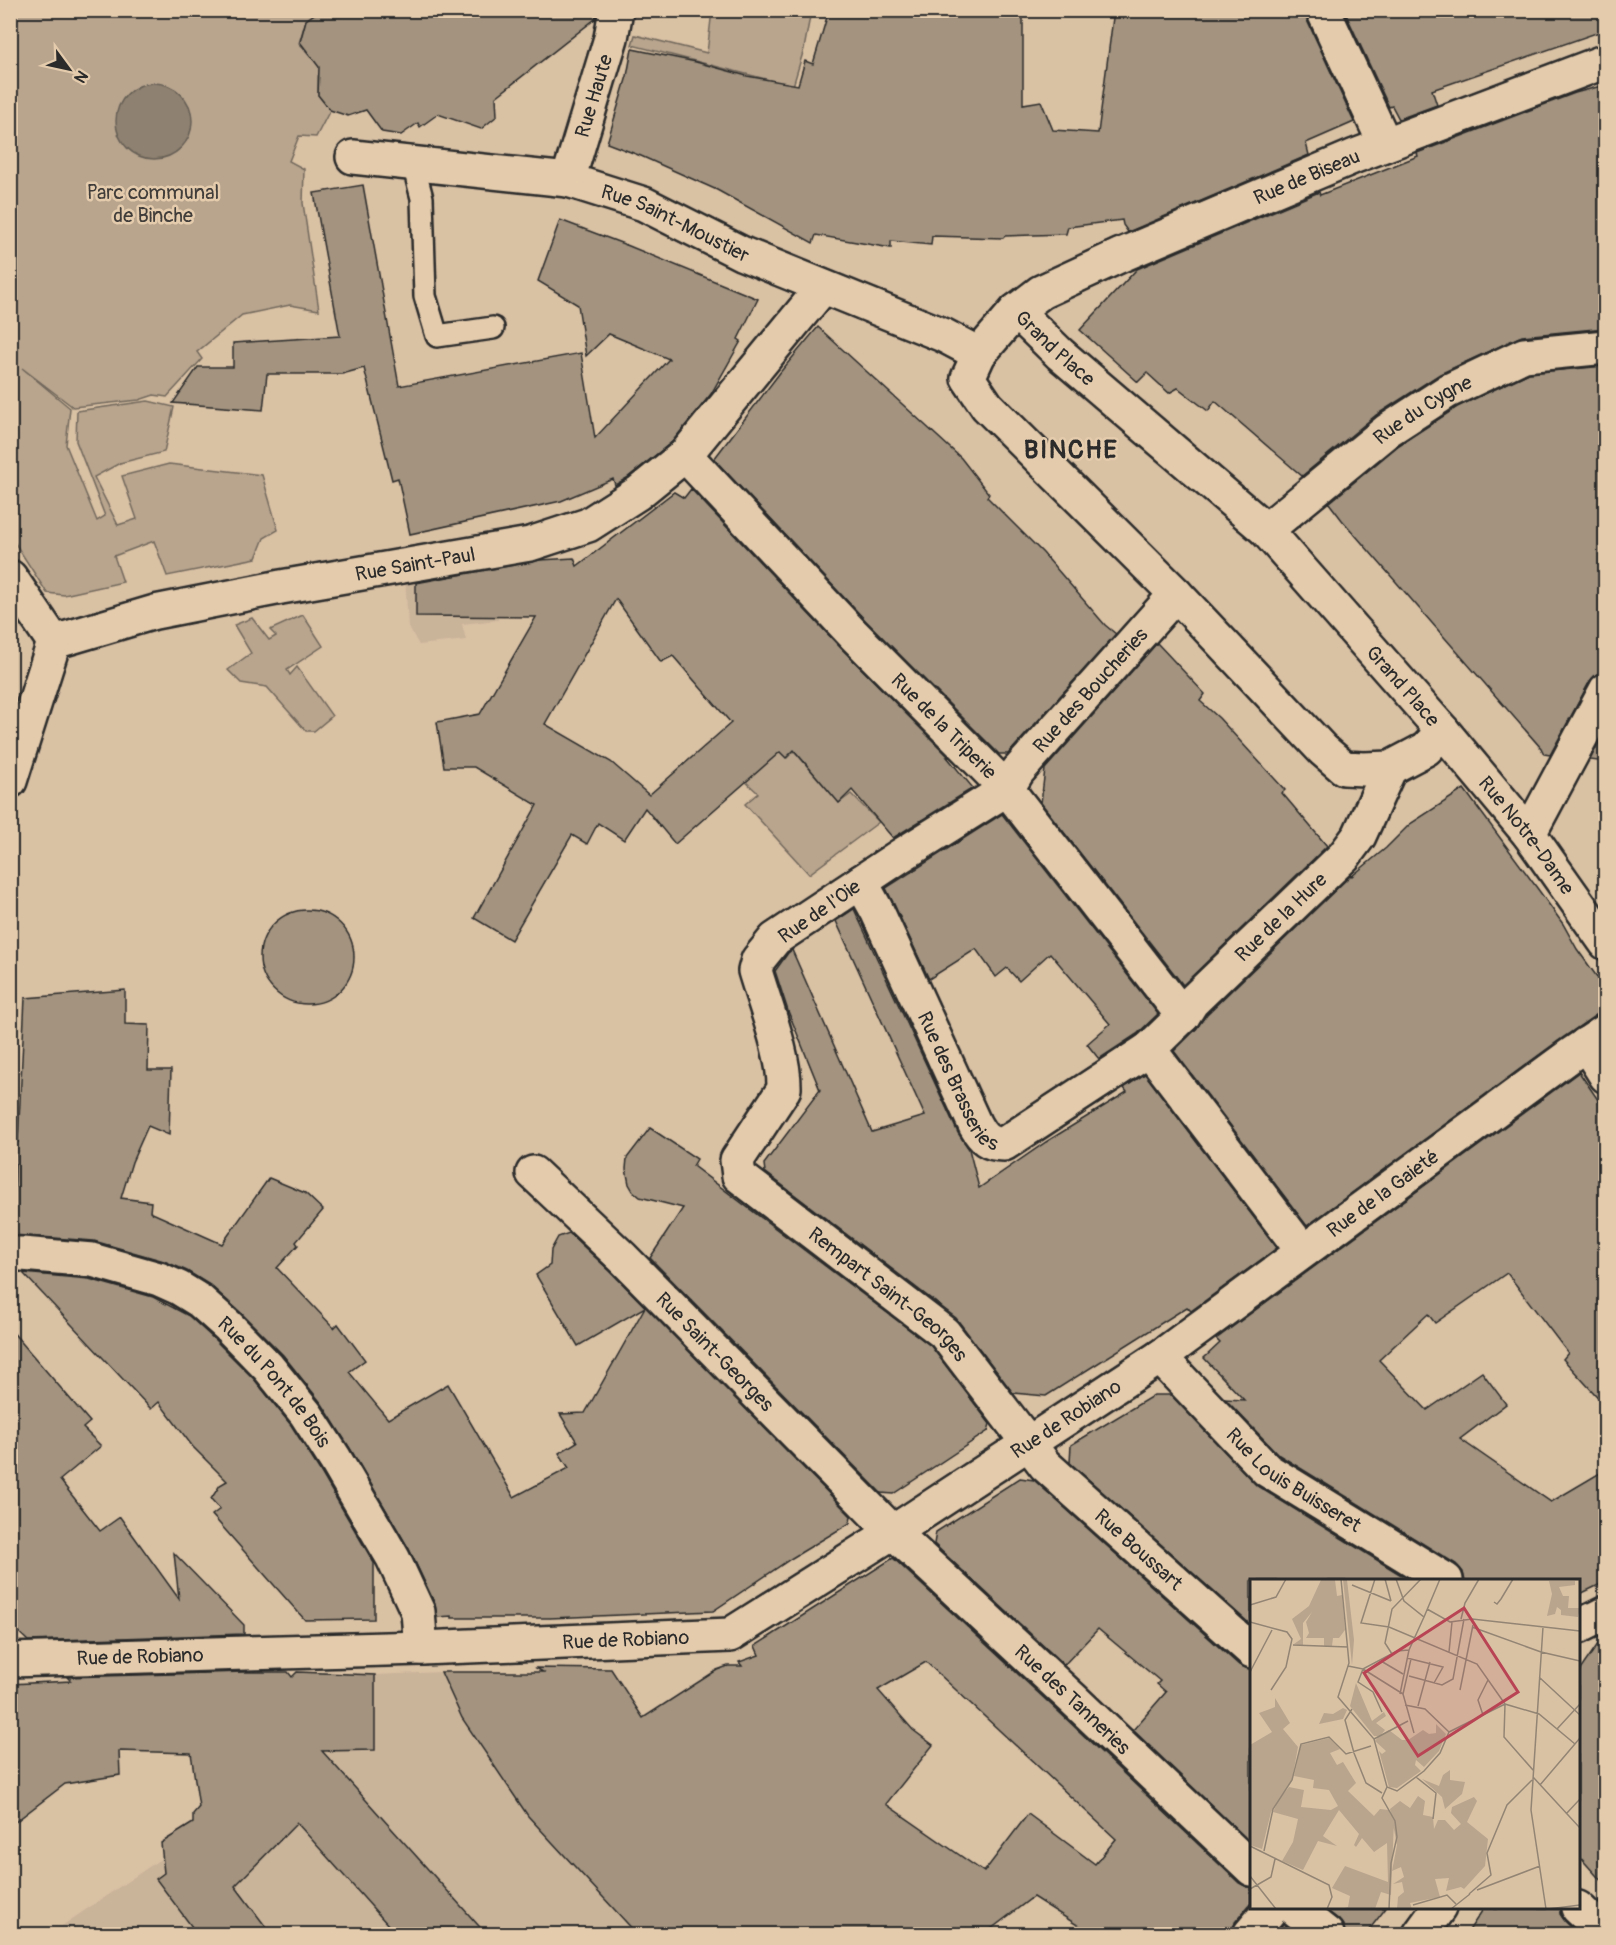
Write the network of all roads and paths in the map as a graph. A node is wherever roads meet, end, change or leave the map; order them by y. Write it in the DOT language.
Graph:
graph roads {
  1 [pos="616,10"];
  2 [pos="1323,10"];
  3 [pos="1605,61"];
  4 [pos="1386,144"];
  5 [pos="353,157"];
  6 [pos="413,164"];
  7 [pos="568,180"];
  8 [pos="823,286"];
  9 [pos="1016,310"];
  10 [pos="493,328"];
  11 [pos="1605,347"];
  12 [pos="979,354"];
  13 [pos="685,455"];
  14 [pos="1266,530"];
  15 [pos="10,577"];
  16 [pos="1176,594"];
  17 [pos="54,642"];
  18 [pos="1605,690"];
  19 [pos="1443,731"];
  20 [pos="1390,768"];
  21 [pos="10,782"];
  22 [pos="1007,789"];
  23 [pos="1529,834"];
  24 [pos="861,882"];
  25 [pos="1605,943"];
  26 [pos="1183,1016"];
  27 [pos="1596,1038"];
  28 [pos="1149,1049"];
  29 [pos="1605,1076"];
  30 [pos="737,1160"];
  31 [pos="533,1173"];
  32 [pos="1302,1250"];
  33 [pos="10,1254"];
  34 [pos="1160,1357"];
  35 [pos="1029,1444"];
  36 [pos="893,1533"];
  37 [pos="1443,1579"];
  38 [pos="1605,1613"];
  39 [pos="1580,1626"];
  40 [pos="421,1648"];
  41 [pos="1250,1650"];
  42 [pos="10,1660"];
  43 [pos="1250,1868"];
  44 [pos="1271,1909"];
  45 [pos="1295,1909"];
  46 [pos="1438,1909"];
  47 [pos="1579,1909"];
  48 [pos="1605,1934"];
  49 [pos="1250,1935"];
  50 [pos="1327,1935"];
  51 [pos="1420,1935"];
  1 -- 7 [label="street, Rue Haute"];
  2 -- 4 [label="street"];
  3 -- 4 [label="street, Rue de Biseau"];
  4 -- 9 [label="street, Rue de Biseau"];
  5 -- 6 [label="street, Rue Saint-Moustier"];
  6 -- 7 [label="street, Rue Saint-Moustier"];
  6 -- 10 [label="lane"];
  7 -- 8 [label="street, Rue Saint-Moustier"];
  8 -- 12 [label="street, Rue Saint-Moustier"];
  8 -- 13 [label="street, Rue Saint-Paul"];
  9 -- 12 [label="street, Grand Place"];
  9 -- 14 [label="street, Grand Place"];
  11 -- 14 [label="street, Rue du Cygne"];
  12 -- 16 [label="street, Grand Place"];
  13 -- 17 [label="street, Rue Saint-Paul"];
  13 -- 22 [label="street, Rue de la Triperie"];
  14 -- 19 [label="street, Grand Place"];
  15 -- 17 [label="street"];
  16 -- 20 [label="street, Grand Place"];
  16 -- 22 [label="street, Rue des Boucheries"];
  17 -- 21 [label="street"];
  18 -- 23 [label="street"];
  19 -- 20 [label="street, Grand Place"];
  19 -- 23 [label="street, Rue Notre-Dame"];
  20 -- 26 [label="street, Rue de la Hure"];
  22 -- 24 [label="street, Rue de l'Oie"];
  22 -- 26 [label="street, Rue de la Triperie"];
  23 -- 25 [label="street, Rue Notre-Dame"];
  24 -- 28 [label="street, Rue des Brasseries"];
  24 -- 30 [label="street, Rue de l'Oie"];
  26 -- 28 [label="street, Rue de la Hure"];
  27 -- 29 [label="street"];
  27 -- 32 [label="street, Rue de la Gaieté"];
  28 -- 32 [label="street"];
  30 -- 35 [label="street, Rempart Saint-Georges"];
  31 -- 36 [label="street, Rue Saint-Georges"];
  32 -- 34 [label="street, Rue de la Gaieté"];
  33 -- 40 [label="street, Rue du Pont de Bois"];
  34 -- 35 [label="street, Rue de Robiano"];
  34 -- 37 [label="street, Rue Louis Buisseret"];
  35 -- 36 [label="street, Rue de Robiano"];
  35 -- 41 [label="street, Rue Boussart"];
  36 -- 40 [label="street, Rue de Robiano"];
  36 -- 43 [label="street, Rue des Tanneries"];
  38 -- 39 [label="street"];
  40 -- 42 [label="street, Rue de Robiano"];
  44 -- 49 [label="street"];
  45 -- 50 [label="street"];
  46 -- 51 [label="street"];
  47 -- 48 [label="street"];
}
